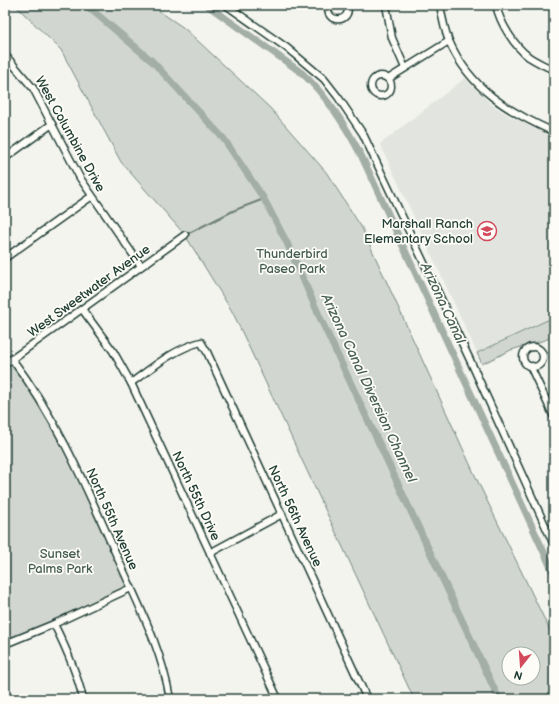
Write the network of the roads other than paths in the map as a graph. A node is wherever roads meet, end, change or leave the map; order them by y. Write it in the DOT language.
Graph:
graph roads {
  1 [pos="226,5"];
  2 [pos="329,5"];
  3 [pos="347,5"];
  4 [pos="386,5"];
  5 [pos="440,5"];
  6 [pos="496,5"];
  7 [pos="449,41"];
  8 [pos="5,55"];
  9 [pos="405,68"];
  10 [pos="554,70"];
  11 [pos="388,79"];
  12 [pos="52,124"];
  13 [pos="554,132"];
  14 [pos="5,158"];
  15 [pos="92,196"];
  16 [pos="185,235"];
  17 [pos="5,258"];
  18 [pos="141,266"];
  19 [pos="82,309"];
  20 [pos="12,359"];
  21 [pos="5,364"];
  22 [pos="532,366"];
  23 [pos="131,383"];
  24 [pos="554,417"];
  25 [pos="282,514"];
  26 [pos="554,545"];
  27 [pos="210,553"];
  28 [pos="131,588"];
  29 [pos="54,624"];
  30 [pos="5,644"];
  31 [pos="83,699"];
  32 [pos="170,699"];
  33 [pos="278,699"];
  34 [pos="367,699"];
  1 -- 26 [label="street"];
  2 -- 3 [label="street"];
  4 -- 9 [label="street"];
  5 -- 7 [label="street"];
  6 -- 10 [label="street"];
  7 -- 9 [label="street"];
  7 -- 13 [label="street"];
  8 -- 12 [label="street, West Columbine Drive"];
  9 -- 11 [label="street"];
  12 -- 14 [label="street"];
  12 -- 15 [label="street, West Columbine Drive"];
  15 -- 17 [label="street"];
  15 -- 18 [label="street, West Columbine Drive"];
  16 -- 18 [label="street, West Sweetwater Avenue"];
  18 -- 19 [label="street, West Sweetwater Avenue"];
  19 -- 20 [label="street, West Sweetwater Avenue"];
  19 -- 23 [label="street, North 55th Drive"];
  20 -- 21 [label="street, West Sweetwater Avenue"];
  20 -- 28 [label="street, North 55th Avenue"];
  22 -- 24 [label="street"];
  23 -- 25 [label="street, North 56th Avenue"];
  23 -- 27 [label="street, North 55th Drive"];
  25 -- 27 [label="street"];
  25 -- 34 [label="street, North 56th Avenue"];
  27 -- 33 [label="street, North 55th Drive"];
  28 -- 29 [label="street"];
  28 -- 32 [label="street, North 55th Avenue"];
  29 -- 30 [label="street"];
  29 -- 31 [label="street"];
}
